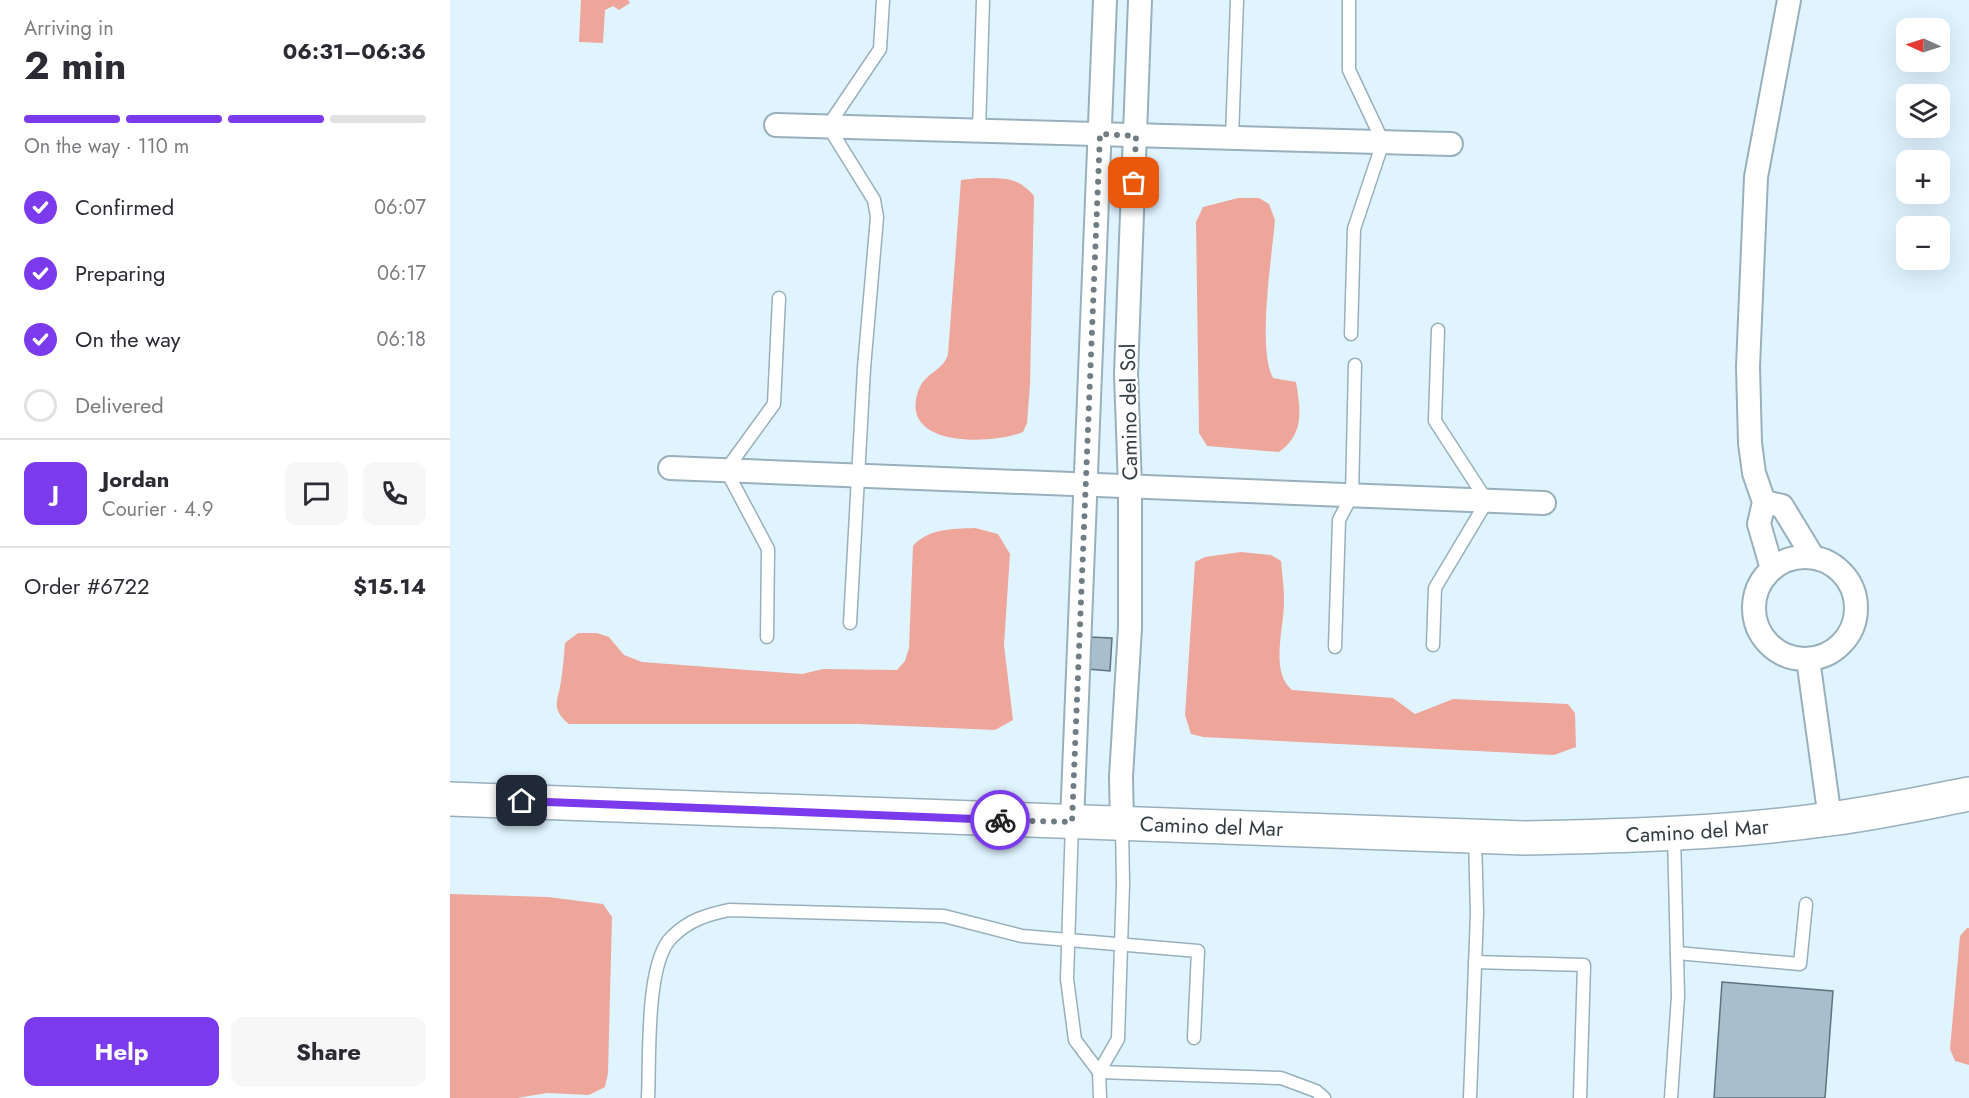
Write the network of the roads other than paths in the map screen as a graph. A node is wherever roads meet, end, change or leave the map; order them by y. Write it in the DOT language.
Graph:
graph roads {
  1 [pos="883,0"];
  2 [pos="983,0"];
  3 [pos="1105,0"];
  4 [pos="1140,0"];
  5 [pos="1237,0"];
  6 [pos="1348,0"];
  7 [pos="1789,0"];
  8 [pos="776,125"];
  9 [pos="828,126"];
  10 [pos="979,130"];
  11 [pos="1100,134"];
  12 [pos="1136,136"];
  13 [pos="1232,138"];
  14 [pos="1383,142"];
  15 [pos="1451,144"];
  16 [pos="779,298"];
  17 [pos="1438,330"];
  18 [pos="1351,334"];
  19 [pos="1355,365"];
  20 [pos="670,468"];
  21 [pos="726,470"];
  22 [pos="857,476"];
  23 [pos="1086,485"];
  24 [pos="1130,487"];
  25 [pos="1352,495"];
  26 [pos="1487,501"];
  27 [pos="1764,502"];
  28 [pos="1544,503"];
  29 [pos="1813,557"];
  30 [pos="1772,569"];
  31 [pos="850,623"];
  32 [pos="767,637"];
  33 [pos="1432,645"];
  34 [pos="1335,647"];
  35 [pos="1808,659"];
  36 [pos="1969,794"];
  37 [pos="450,799"];
  38 [pos="1830,819"];
  39 [pos="1072,822"];
  40 [pos="1122,824"];
  41 [pos="1674,833"];
  42 [pos="1475,837"];
  43 [pos="1806,904"];
  44 [pos="1068,940"];
  45 [pos="1122,945"];
  46 [pos="1677,953"];
  47 [pos="1475,962"];
  48 [pos="1194,1038"];
  49 [pos="1100,1072"];
  50 [pos="648,1098"];
  51 [pos="1100,1098"];
  52 [pos="1324,1098"];
  53 [pos="1470,1098"];
  54 [pos="1580,1098"];
  55 [pos="1671,1098"];
  1 -- 9 [label="lane"];
  2 -- 10 [label="lane"];
  3 -- 11 [label="street, Camino del Sol"];
  4 -- 12 [label="street, Camino del Sol"];
  5 -- 13 [label="lane"];
  6 -- 14 [label="lane"];
  7 -- 27 [label="street"];
  8 -- 9 [label="street"];
  9 -- 10 [label="street"];
  9 -- 22 [label="lane"];
  10 -- 11 [label="street"];
  11 -- 12 [label="street"];
  11 -- 23 [label="street, Camino del Sol"];
  12 -- 13 [label="street"];
  12 -- 24 [label="street, Camino del Sol"];
  13 -- 14 [label="street"];
  14 -- 15 [label="street"];
  14 -- 18 [label="lane"];
  16 -- 21 [label="lane"];
  17 -- 26 [label="lane"];
  19 -- 25 [label="lane"];
  20 -- 21 [label="street"];
  21 -- 22 [label="street"];
  21 -- 32 [label="lane"];
  22 -- 23 [label="street"];
  22 -- 31 [label="lane"];
  23 -- 24 [label="street"];
  23 -- 39 [label="street, Camino del Sol"];
  24 -- 25 [label="street"];
  24 -- 40 [label="street, Camino del Sol"];
  25 -- 26 [label="street"];
  25 -- 34 [label="lane"];
  26 -- 28 [label="street"];
  26 -- 33 [label="lane"];
  27 -- 29 [label="street"];
  27 -- 30 [label="street"];
  29 -- 30 [label="street"];
  29 -- 35 [label="street"];
  30 -- 35 [label="street"];
  35 -- 38 [label="street"];
  36 -- 38 [label="street, Camino del Mar"];
  37 -- 39 [label="street, Camino del Mar"];
  38 -- 41 [label="street, Camino del Mar"];
  39 -- 40 [label="street, Camino del Mar"];
  39 -- 44 [label="lane"];
  40 -- 42 [label="street, Camino del Mar"];
  40 -- 45 [label="lane"];
  41 -- 42 [label="street, Camino del Mar"];
  41 -- 46 [label="lane"];
  42 -- 47 [label="lane"];
  43 -- 46 [label="lane"];
  44 -- 45 [label="lane"];
  44 -- 49 [label="lane"];
  44 -- 50 [label="lane"];
  45 -- 48 [label="lane"];
  45 -- 49 [label="lane"];
  46 -- 55 [label="lane"];
  47 -- 53 [label="lane"];
  47 -- 54 [label="lane"];
  49 -- 51 [label="lane"];
  49 -- 52 [label="lane"];
}
